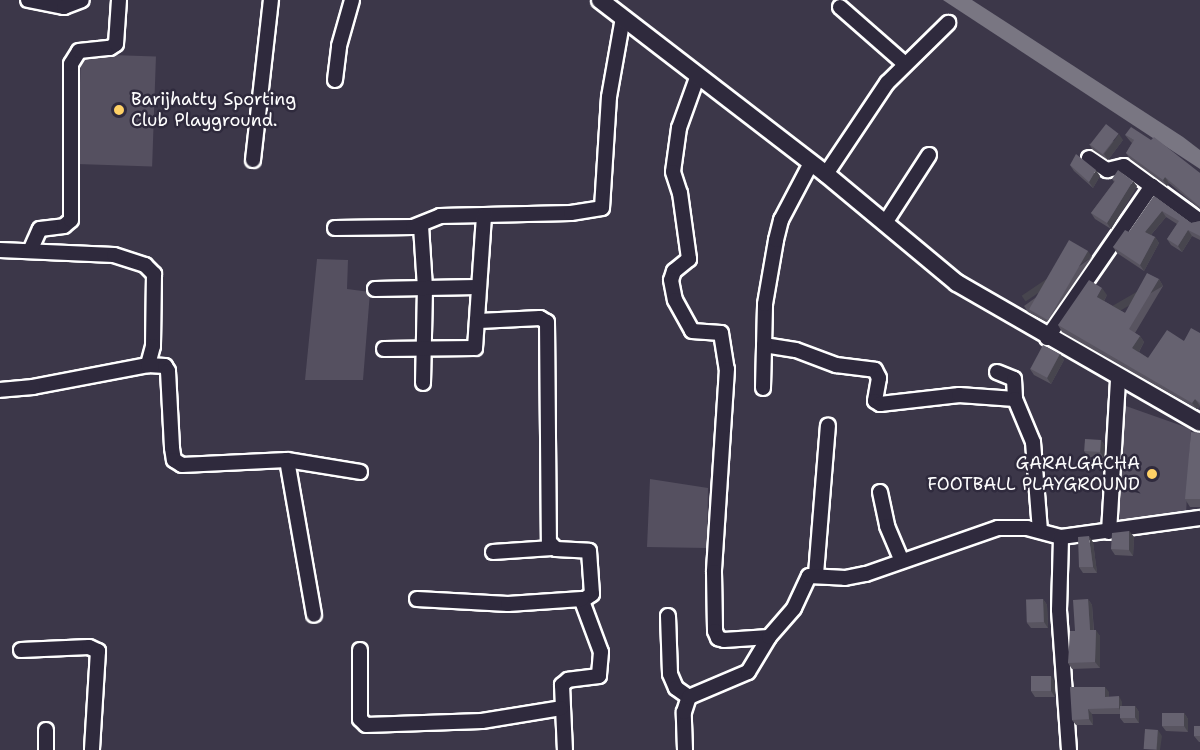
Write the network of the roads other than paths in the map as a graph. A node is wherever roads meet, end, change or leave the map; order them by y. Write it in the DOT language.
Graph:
graph roads {
  1 [pos="28,0"];
  2 [pos="82,0"];
  3 [pos="119,0"];
  4 [pos="271,0"];
  5 [pos="352,0"];
  6 [pos="600,0"];
  7 [pos="840,7"];
  8 [pos="623,18"];
  9 [pos="948,23"];
  10 [pos="905,64"];
  11 [pos="698,75"];
  12 [pos="335,80"];
  13 [pos="929,155"];
  14 [pos="1089,158"];
  15 [pos="253,160"];
  16 [pos="811,163"];
  17 [pos="826,174"];
  18 [pos="1152,186"];
  19 [pos="484,216"];
  20 [pos="1200,221"];
  21 [pos="885,223"];
  22 [pos="421,226"];
  23 [pos="335,228"];
  24 [pos="0,250"];
  25 [pos="30,251"];
  26 [pos="477,287"];
  27 [pos="425,288"];
  28 [pos="375,289"];
  29 [pos="479,321"];
  30 [pos="1047,338"];
  31 [pos="764,345"];
  32 [pos="384,349"];
  33 [pos="423,349"];
  34 [pos="148,364"];
  35 [pos="996,372"];
  36 [pos="1118,379"];
  37 [pos="423,383"];
  38 [pos="763,388"];
  39 [pos="0,390"];
  40 [pos="1015,399"];
  41 [pos="1200,423"];
  42 [pos="828,425"];
  43 [pos="286,460"];
  44 [pos="360,472"];
  45 [pos="880,492"];
  46 [pos="1200,518"];
  47 [pos="1040,531"];
  48 [pos="1109,532"];
  49 [pos="1061,537"];
  50 [pos="552,548"];
  51 [pos="493,552"];
  52 [pos="901,559"];
  53 [pos="816,574"];
  54 [pos="417,599"];
  55 [pos="582,599"];
  56 [pos="314,615"];
  57 [pos="668,616"];
  58 [pos="769,637"];
  59 [pos="21,650"];
  60 [pos="360,650"];
  61 [pos="689,697"];
  62 [pos="561,708"];
  63 [pos="46,730"];
  64 [pos="46,750"];
  65 [pos="92,750"];
  66 [pos="565,750"];
  67 [pos="685,750"];
  68 [pos="1069,750"];
  1 -- 2 [label="street"];
  3 -- 25 [label="street"];
  4 -- 15 [label="street"];
  5 -- 12 [label="street"];
  6 -- 8 [label="main road"];
  7 -- 10 [label="street"];
  8 -- 11 [label="main road"];
  8 -- 19 [label="street"];
  9 -- 10 [label="street"];
  10 -- 17 [label="street"];
  11 -- 16 [label="main road"];
  11 -- 58 [label="street"];
  13 -- 21 [label="street"];
  14 -- 18 [label="street"];
  16 -- 17 [label="main road"];
  16 -- 31 [label="street"];
  17 -- 21 [label="main road"];
  18 -- 20 [label="street"];
  18 -- 30 [label="street"];
  19 -- 22 [label="street"];
  19 -- 26 [label="street"];
  21 -- 30 [label="main road"];
  22 -- 23 [label="street"];
  22 -- 27 [label="street"];
  24 -- 25 [label="street"];
  25 -- 34 [label="street"];
  26 -- 27 [label="street"];
  26 -- 29 [label="street"];
  27 -- 28 [label="street"];
  27 -- 33 [label="street"];
  29 -- 33 [label="street"];
  29 -- 50 [label="street"];
  30 -- 36 [label="main road"];
  31 -- 38 [label="street"];
  31 -- 40 [label="street"];
  32 -- 33 [label="street"];
  33 -- 37 [label="street"];
  34 -- 39 [label="street"];
  34 -- 43 [label="street"];
  35 -- 40 [label="street"];
  36 -- 41 [label="main road"];
  36 -- 48 [label="street"];
  40 -- 47 [label="street"];
  42 -- 53 [label="street"];
  43 -- 44 [label="street"];
  43 -- 56 [label="street"];
  45 -- 52 [label="street"];
  46 -- 48 [label="street"];
  47 -- 49 [label="street"];
  47 -- 52 [label="street"];
  48 -- 49 [label="street"];
  49 -- 68 [label="street"];
  50 -- 51 [label="street"];
  50 -- 55 [label="street"];
  52 -- 53 [label="street"];
  53 -- 58 [label="street"];
  54 -- 55 [label="street"];
  55 -- 62 [label="street"];
  57 -- 61 [label="street"];
  58 -- 61 [label="street"];
  59 -- 65 [label="street"];
  60 -- 62 [label="street"];
  61 -- 67 [label="street"];
  62 -- 66 [label="street"];
  63 -- 64 [label="street"];
}
